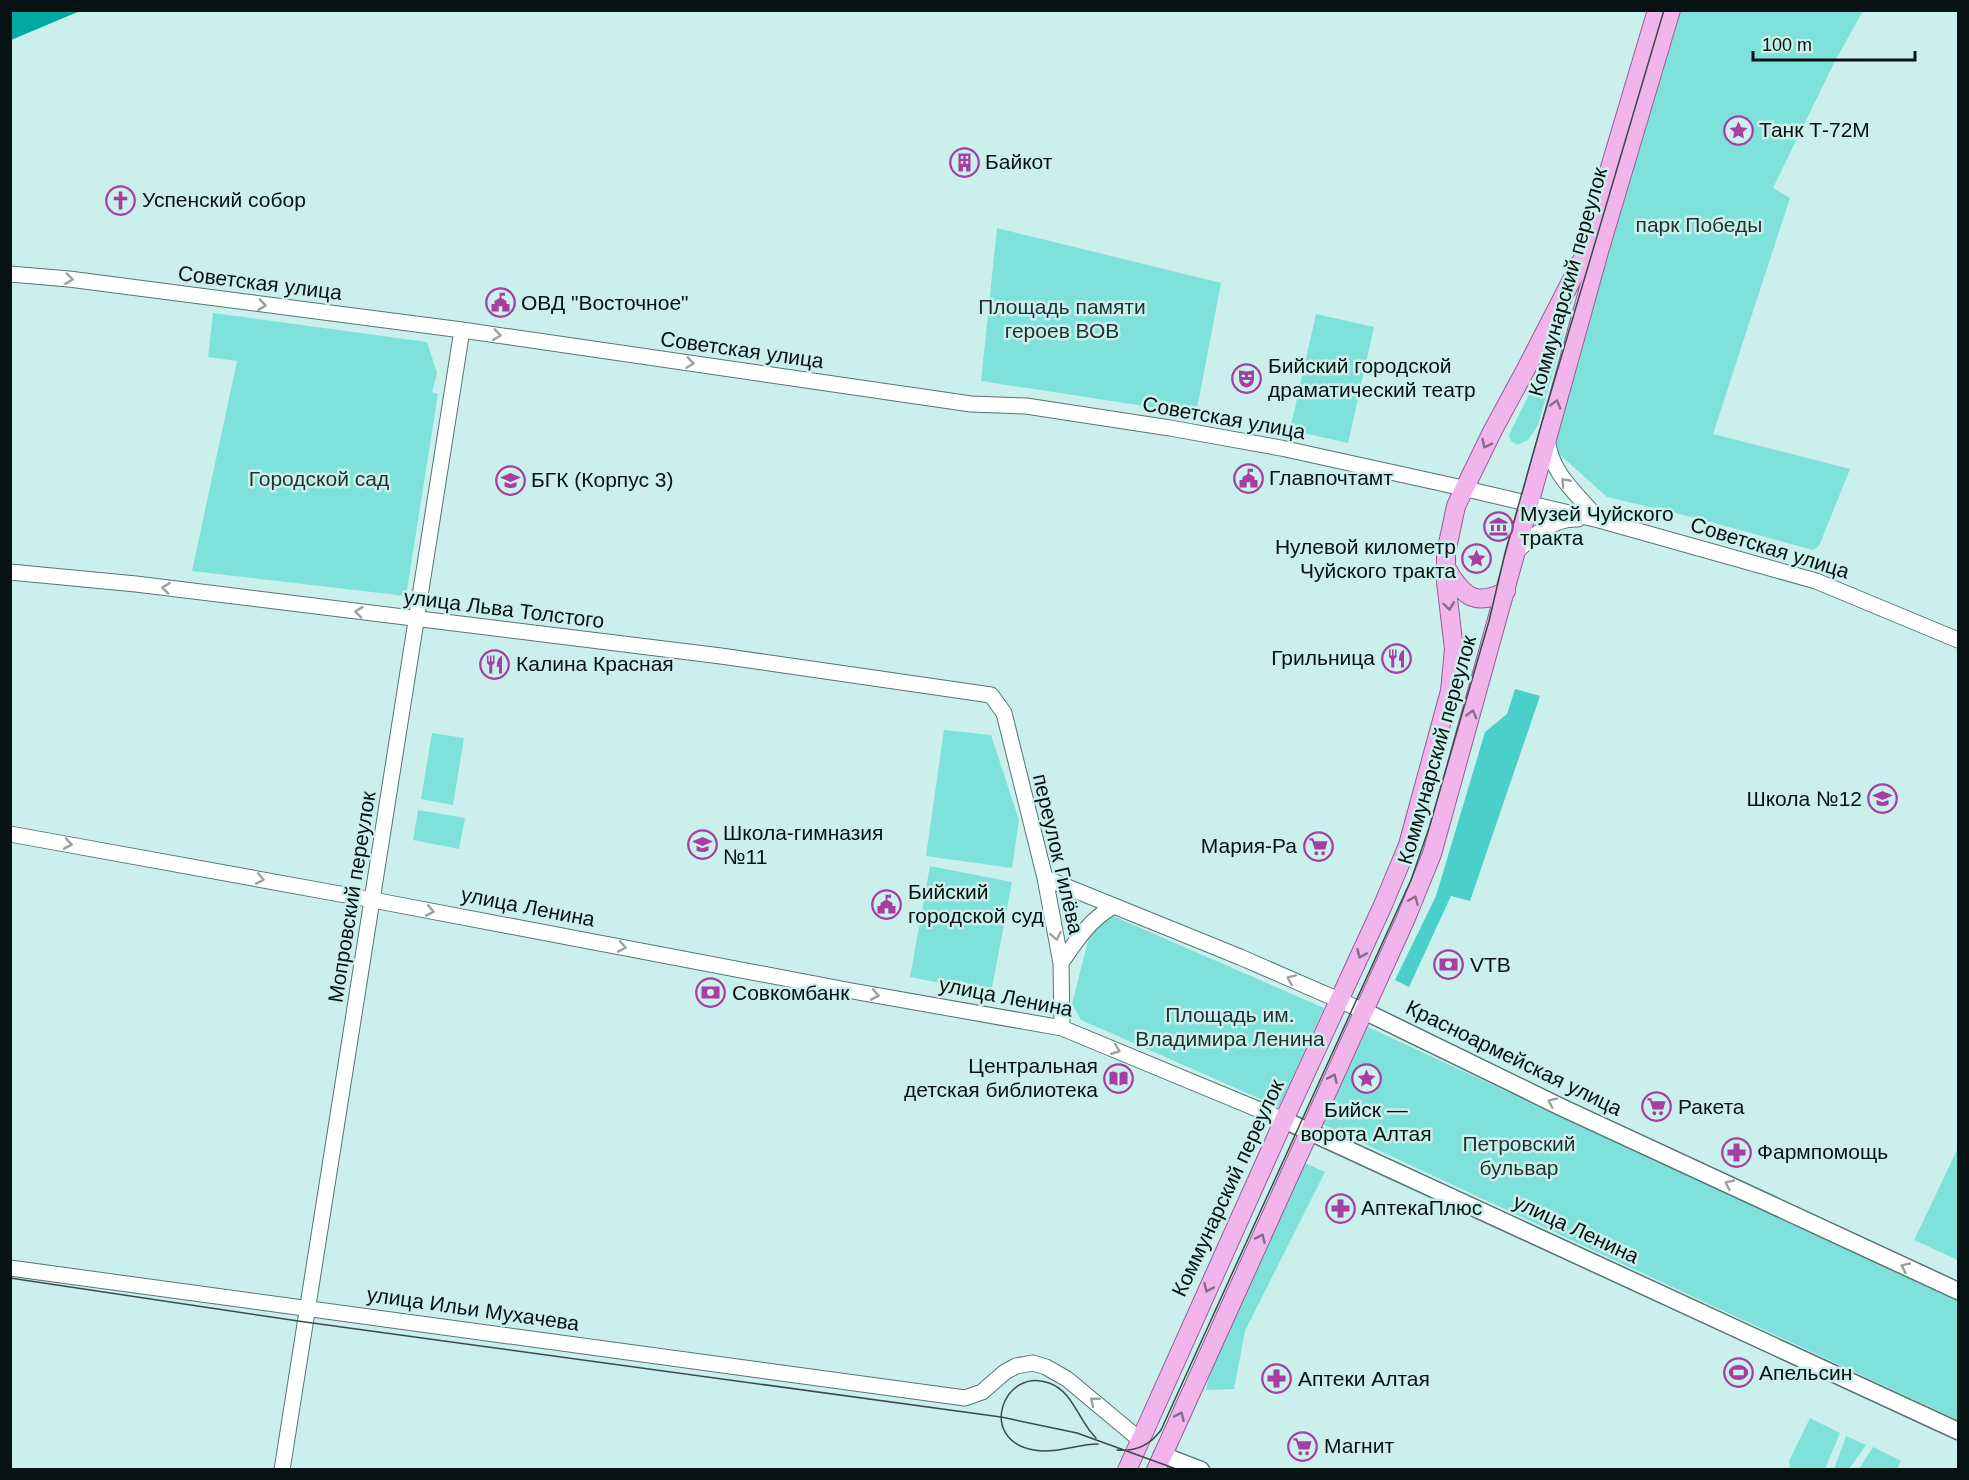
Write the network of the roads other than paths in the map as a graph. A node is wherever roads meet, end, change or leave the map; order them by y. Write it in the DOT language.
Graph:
graph roads {
  1 [pos="1657,10"];
  2 [pos="1671,10"];
  3 [pos="1632,119"];
  4 [pos="1612,184"];
  5 [pos="10,274"];
  6 [pos="462,330"];
  7 [pos="1547,436"];
  8 [pos="1464,488"];
  9 [pos="1530,504"];
  10 [pos="1599,520"];
  11 [pos="1517,551"];
  12 [pos="1446,568"];
  13 [pos="10,572"];
  14 [pos="1506,591"];
  15 [pos="417,620"];
  16 [pos="1959,640"];
  17 [pos="991,695"];
  18 [pos="10,834"];
  19 [pos="1045,878"];
  20 [pos="373,900"];
  21 [pos="1114,906"];
  22 [pos="1061,963"];
  23 [pos="1340,1000"];
  24 [pos="1364,1011"];
  25 [pos="1062,1028"];
  26 [pos="1284,1120"];
  27 [pos="1309,1131"];
  28 [pos="10,1268"];
  29 [pos="1959,1291"];
  30 [pos="307,1309"];
  31 [pos="1959,1431"];
  32 [pos="1139,1439"];
  33 [pos="1159,1462"];
  34 [pos="282,1470"];
  35 [pos="1126,1470"];
  36 [pos="1202,1470"];
  1 -- 3 [label="main road, Коммунарский переулок"];
  2 -- 3 [label="main road, Коммунарский переулок"];
  3 -- 4 [label="main road, Коммунарский переулок"];
  7 -- 4 [label="main road, Коммунарский переулок, one-way"];
  4 -- 8 [label="main road, Коммунарский переулок, one-way"];
  5 -- 6 [label="street, Советская улица, one-way"];
  6 -- 8 [label="street, Советская улица, one-way"];
  6 -- 15 [label="street, Мопровский переулок"];
  7 -- 9 [label="main road, Коммунарский переулок"];
  10 -- 7 [label="street, one-way"];
  8 -- 9 [label="street, Советская улица"];
  8 -- 12 [label="main road, Коммунарский переулок"];
  9 -- 10 [label="street, Советская улица"];
  9 -- 11 [label="main road, Коммунарский переулок"];
  10 -- 11 [label="street"];
  10 -- 16 [label="street, Советская улица"];
  11 -- 14 [label="main road, Коммунарский переулок"];
  12 -- 14 [label="main road"];
  12 -- 23 [label="main road, Коммунарский переулок, one-way"];
  15 -- 13 [label="street, улица Льва Толстого, one-way"];
  24 -- 14 [label="main road, Коммунарский переулок, one-way"];
  15 -- 17 [label="street, улица Льва Толстого"];
  15 -- 20 [label="street, Мопровский переулок"];
  17 -- 19 [label="street, переулок Гилёва"];
  18 -- 20 [label="street, улица Ленина, one-way"];
  19 -- 21 [label="street, Красноармейская улица"];
  19 -- 22 [label="street, переулок Гилёва, one-way"];
  20 -- 25 [label="street, улица Ленина, one-way"];
  20 -- 30 [label="street, Мопровский переулок"];
  21 -- 22 [label="street"];
  23 -- 21 [label="street, Красноармейская улица, one-way"];
  22 -- 25 [label="street, переулок Гилёва"];
  23 -- 24 [label="street, Красноармейская улица"];
  23 -- 26 [label="main road, Коммунарский переулок"];
  27 -- 24 [label="main road, Коммунарский переулок, one-way"];
  29 -- 24 [label="main road, Красноармейская улица, one-way"];
  25 -- 26 [label="street, улица Ленина, one-way"];
  26 -- 27 [label="main road, улица Ленина"];
  26 -- 32 [label="main road, Коммунарский переулок, one-way"];
  27 -- 31 [label="main road, улица Ленина"];
  33 -- 27 [label="main road, Коммунарский переулок, one-way"];
  28 -- 30 [label="street, улица Ильи Мухачева"];
  32 -- 30 [label="street, улица Ильи Мухачева, one-way"];
  30 -- 34 [label="street, Мопровский переулок"];
  32 -- 35 [label="main road, Коммунарский переулок"];
  33 -- 36 [label="main road"];
}
